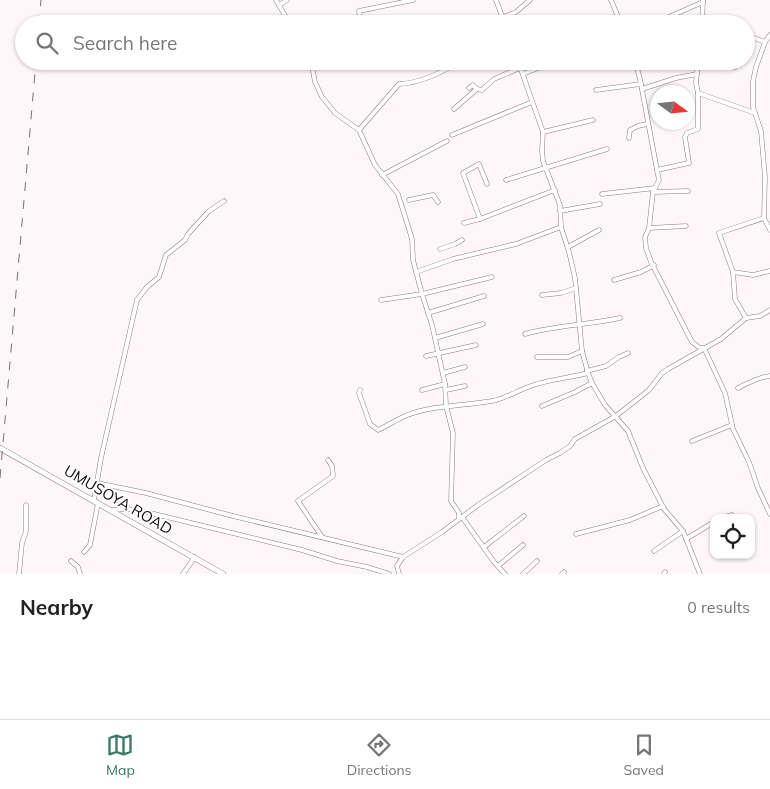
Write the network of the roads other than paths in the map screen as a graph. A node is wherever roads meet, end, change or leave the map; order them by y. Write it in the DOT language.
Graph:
graph roads {
  1 [pos="276,0"];
  2 [pos="287,0"];
  3 [pos="413,0"];
  4 [pos="496,0"];
  5 [pos="530,0"];
  6 [pos="612,0"];
  7 [pos="703,1"];
  8 [pos="279,5"];
  9 [pos="285,15"];
  10 [pos="359,15"];
  11 [pos="502,15"];
  12 [pos="508,15"];
  13 [pos="618,15"];
  14 [pos="674,15"];
  15 [pos="702,15"];
  16 [pos="770,35"];
  17 [pos="755,38"];
  18 [pos="765,42"];
  19 [pos="313,70"];
  20 [pos="445,70"];
  21 [pos="515,70"];
  22 [pos="521,70"];
  23 [pos="533,70"];
  24 [pos="637,70"];
  25 [pos="697,70"];
  26 [pos="523,74"];
  27 [pos="697,74"];
  28 [pos="641,86"];
  29 [pos="469,88"];
  30 [pos="477,89"];
  31 [pos="596,90"];
  32 [pos="698,93"];
  33 [pos="532,102"];
  34 [pos="454,108"];
  35 [pos="755,113"];
  36 [pos="593,120"];
  37 [pos="647,124"];
  38 [pos="359,130"];
  39 [pos="543,132"];
  40 [pos="452,135"];
  41 [pos="629,138"];
  42 [pos="447,141"];
  43 [pos="607,149"];
  44 [pos="546,167"];
  45 [pos="657,170"];
  46 [pos="382,175"];
  47 [pos="506,180"];
  48 [pos="487,184"];
  49 [pos="768,187"];
  50 [pos="555,190"];
  51 [pos="654,190"];
  52 [pos="688,191"];
  53 [pos="602,194"];
  54 [pos="409,200"];
  55 [pos="224,201"];
  56 [pos="438,202"];
  57 [pos="600,204"];
  58 [pos="560,212"];
  59 [pos="764,218"];
  60 [pos="480,219"];
  61 [pos="464,222"];
  62 [pos="686,226"];
  63 [pos="561,227"];
  64 [pos="649,228"];
  65 [pos="599,230"];
  66 [pos="770,230"];
  67 [pos="462,240"];
  68 [pos="568,247"];
  69 [pos="440,249"];
  70 [pos="654,265"];
  71 [pos="770,271"];
  72 [pos="416,272"];
  73 [pos="733,272"];
  74 [pos="492,277"];
  75 [pos="614,280"];
  76 [pos="576,288"];
  77 [pos="422,294"];
  78 [pos="542,295"];
  79 [pos="484,296"];
  80 [pos="381,300"];
  81 [pos="770,310"];
  82 [pos="428,313"];
  83 [pos="620,318"];
  84 [pos="746,318"];
  85 [pos="483,324"];
  86 [pos="579,325"];
  87 [pos="525,334"];
  88 [pos="435,338"];
  89 [pos="476,345"];
  90 [pos="704,348"];
  91 [pos="582,351"];
  92 [pos="628,353"];
  93 [pos="438,354"];
  94 [pos="426,356"];
  95 [pos="537,358"];
  96 [pos="465,367"];
  97 [pos="587,372"];
  98 [pos="443,373"];
  99 [pos="770,376"];
  100 [pos="592,383"];
  101 [pos="465,386"];
  102 [pos="445,387"];
  103 [pos="738,388"];
  104 [pos="360,390"];
  105 [pos="422,390"];
  106 [pos="446,406"];
  107 [pos="542,406"];
  108 [pos="616,416"];
  109 [pos="732,425"];
  110 [pos="692,440"];
  111 [pos="0,448"];
  112 [pos="328,460"];
  113 [pos="97,483"];
  114 [pos="96,501"];
  115 [pos="26,505"];
  116 [pos="663,506"];
  117 [pos="111,510"];
  118 [pos="770,514"];
  119 [pos="524,516"];
  120 [pos="460,518"];
  121 [pos="710,524"];
  122 [pos="683,531"];
  123 [pos="576,534"];
  124 [pos="322,537"];
  125 [pos="686,539"];
  126 [pos="523,545"];
  127 [pos="484,547"];
  128 [pos="654,551"];
  129 [pos="84,552"];
  130 [pos="403,557"];
  131 [pos="195,558"];
  132 [pos="71,561"];
  133 [pos="536,561"];
  134 [pos="498,566"];
  135 [pos="19,574"];
  136 [pos="80,574"];
  137 [pos="183,574"];
  138 [pos="223,574"];
  139 [pos="389,574"];
  140 [pos="398,574"];
  141 [pos="506,574"];
  142 [pos="523,574"];
  143 [pos="700,574"];
  1 -- 8 [label="street"];
  2 -- 8 [label="street"];
  3 -- 10 [label="street"];
  4 -- 11 [label="street"];
  5 -- 12 [label="street"];
  6 -- 13 [label="street"];
  7 -- 14 [label="street"];
  7 -- 15 [label="street"];
  8 -- 9 [label="street"];
  16 -- 18 [label="street"];
  17 -- 18 [label="street"];
  18 -- 35 [label="street"];
  19 -- 38 [label="street"];
  20 -- 38 [label="street"];
  21 -- 30 [label="street"];
  22 -- 26 [label="street"];
  23 -- 26 [label="street"];
  24 -- 28 [label="street"];
  25 -- 27 [label="street"];
  26 -- 33 [label="street"];
  27 -- 28 [label="street"];
  27 -- 32 [label="street"];
  28 -- 31 [label="street"];
  28 -- 37 [label="street"];
  29 -- 30 [label="street"];
  30 -- 34 [label="street"];
  32 -- 35 [label="street"];
  32 -- 45 [label="street"];
  33 -- 39 [label="street"];
  33 -- 40 [label="street"];
  35 -- 49 [label="street"];
  36 -- 39 [label="street"];
  37 -- 41 [label="street"];
  37 -- 45 [label="street"];
  38 -- 46 [label="street"];
  39 -- 44 [label="street"];
  42 -- 46 [label="street"];
  43 -- 44 [label="street"];
  44 -- 47 [label="street"];
  44 -- 50 [label="street"];
  45 -- 51 [label="street"];
  46 -- 72 [label="street"];
  48 -- 60 [label="street"];
  49 -- 59 [label="street"];
  50 -- 58 [label="street"];
  50 -- 60 [label="street"];
  51 -- 52 [label="street"];
  51 -- 53 [label="street"];
  51 -- 64 [label="street"];
  54 -- 56 [label="street"];
  55 -- 113 [label="street"];
  57 -- 58 [label="street"];
  58 -- 63 [label="street"];
  59 -- 66 [label="street"];
  59 -- 73 [label="street"];
  60 -- 61 [label="street"];
  62 -- 64 [label="street"];
  63 -- 68 [label="street"];
  63 -- 72 [label="street"];
  64 -- 70 [label="street"];
  65 -- 68 [label="street"];
  67 -- 69 [label="street"];
  68 -- 76 [label="street"];
  70 -- 75 [label="street"];
  70 -- 90 [label="street"];
  71 -- 73 [label="street"];
  72 -- 77 [label="street"];
  73 -- 84 [label="street"];
  74 -- 77 [label="street"];
  76 -- 78 [label="street"];
  76 -- 86 [label="street"];
  77 -- 80 [label="street"];
  77 -- 82 [label="street"];
  79 -- 82 [label="street"];
  81 -- 84 [label="street"];
  82 -- 88 [label="street"];
  83 -- 86 [label="street"];
  84 -- 90 [label="street"];
  85 -- 88 [label="street"];
  86 -- 87 [label="street"];
  86 -- 91 [label="street"];
  88 -- 93 [label="street"];
  89 -- 93 [label="street"];
  90 -- 108 [label="street"];
  90 -- 109 [label="street"];
  91 -- 95 [label="street"];
  91 -- 97 [label="street"];
  92 -- 97 [label="street"];
  93 -- 94 [label="street"];
  93 -- 98 [label="street"];
  96 -- 98 [label="street"];
  97 -- 100 [label="street"];
  97 -- 106 [label="street"];
  98 -- 102 [label="street"];
  99 -- 103 [label="street"];
  100 -- 107 [label="street"];
  100 -- 108 [label="street"];
  101 -- 102 [label="street"];
  102 -- 105 [label="street"];
  102 -- 106 [label="street"];
  104 -- 106 [label="street"];
  106 -- 120 [label="street"];
  108 -- 116 [label="street"];
  108 -- 120 [label="street"];
  109 -- 110 [label="street"];
  109 -- 118 [label="street"];
  111 -- 114 [label="main road, UMUSOYA ROAD"];
  112 -- 124 [label="street"];
  113 -- 114 [label="street"];
  113 -- 124 [label="street"];
  114 -- 117 [label="main road, UMUSOYA ROAD"];
  114 -- 129 [label="street"];
  115 -- 135 [label="street"];
  116 -- 122 [label="street"];
  116 -- 123 [label="street"];
  117 -- 131 [label="main road, UMUSOYA ROAD"];
  117 -- 139 [label="street"];
  119 -- 127 [label="street"];
  120 -- 127 [label="street"];
  120 -- 130 [label="street"];
  121 -- 125 [label="street"];
  122 -- 125 [label="street"];
  122 -- 128 [label="street"];
  124 -- 130 [label="street"];
  125 -- 143 [label="street"];
  126 -- 134 [label="street"];
  127 -- 134 [label="street"];
  130 -- 140 [label="street"];
  131 -- 137 [label="street"];
  131 -- 138 [label="main road, UMUSOYA ROAD"];
  132 -- 136 [label="street"];
  133 -- 142 [label="street"];
  134 -- 141 [label="street"];
}
